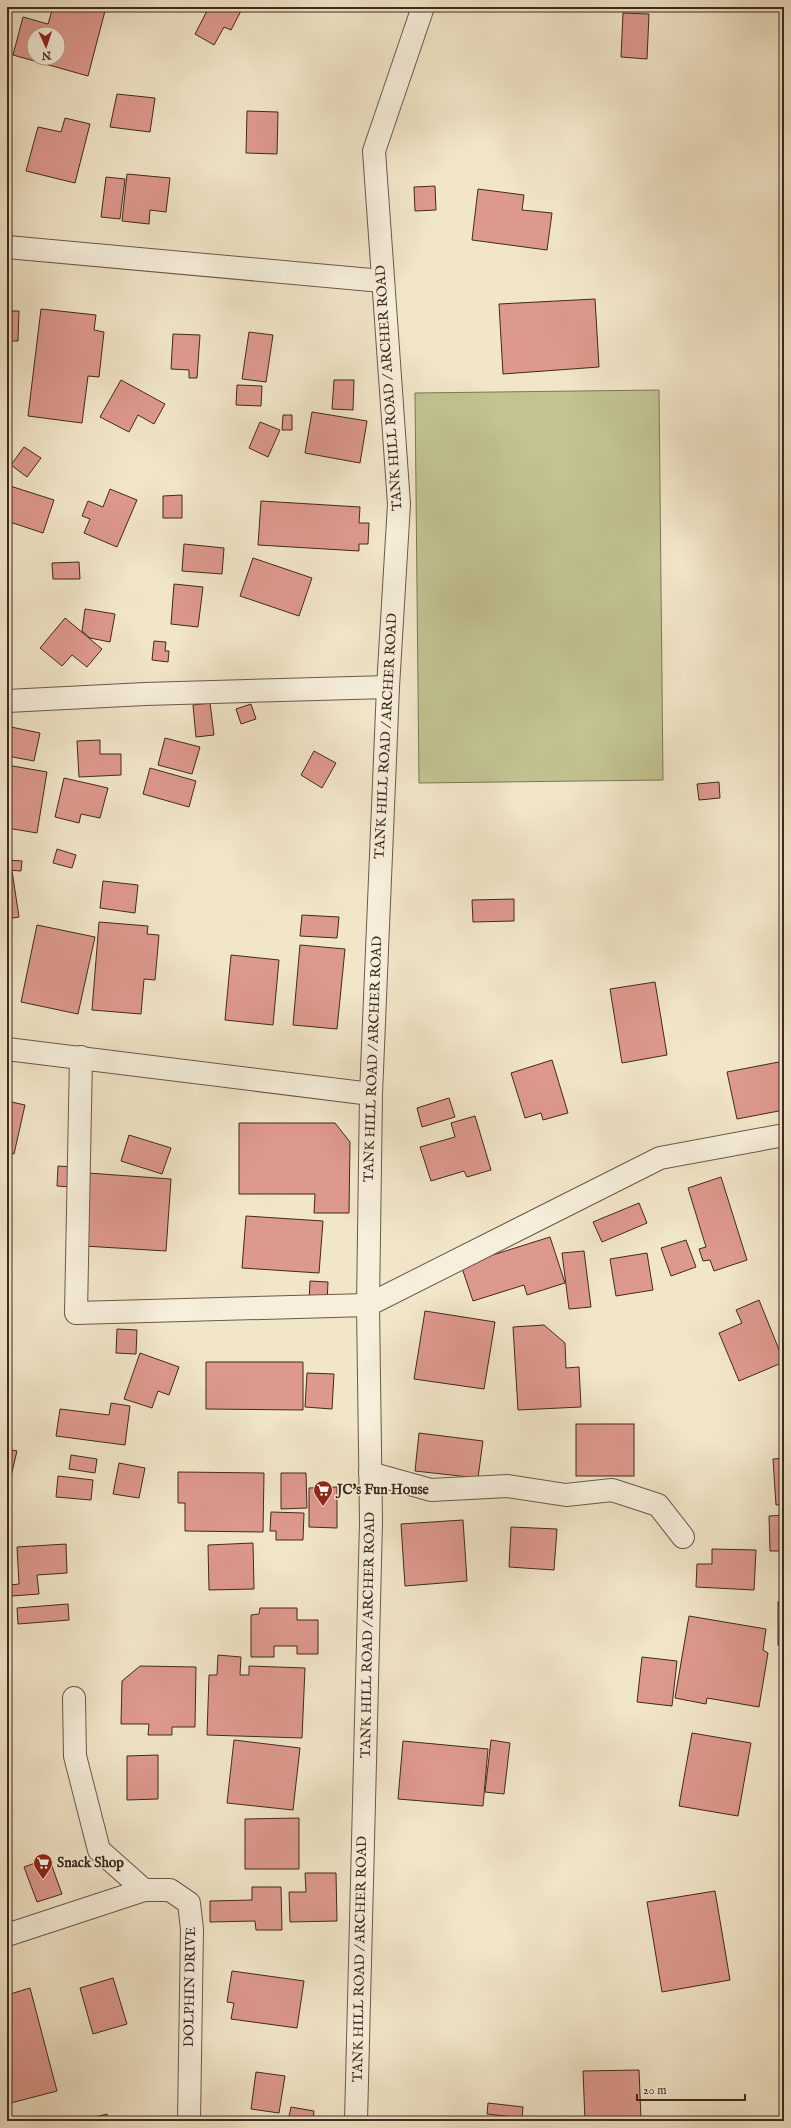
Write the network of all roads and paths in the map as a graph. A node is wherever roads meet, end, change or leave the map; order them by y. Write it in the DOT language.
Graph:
graph roads {
  1 [pos="423,7"];
  2 [pos="7,247"];
  3 [pos="382,280"];
  4 [pos="388,687"];
  5 [pos="7,700"];
  6 [pos="7,1049"];
  7 [pos="81,1057"];
  8 [pos="371,1094"];
  9 [pos="784,1135"];
  10 [pos="368,1305"];
  11 [pos="370,1473"];
  12 [pos="683,1537"];
  13 [pos="74,1698"];
  14 [pos="144,1890"];
  15 [pos="7,1935"];
  16 [pos="188,2121"];
  17 [pos="356,2121"];
  1 -- 3 [label="street, TANK HILL ROAD / ARCHER ROAD"];
  2 -- 3 [label="street"];
  3 -- 4 [label="street, TANK HILL ROAD / ARCHER ROAD"];
  4 -- 5 [label="street"];
  4 -- 8 [label="street, TANK HILL ROAD / ARCHER ROAD"];
  6 -- 7 [label="street"];
  7 -- 8 [label="street"];
  7 -- 10 [label="street"];
  8 -- 10 [label="street, TANK HILL ROAD / ARCHER ROAD"];
  9 -- 10 [label="street"];
  10 -- 11 [label="street, TANK HILL ROAD / ARCHER ROAD"];
  11 -- 12 [label="street"];
  11 -- 17 [label="street, TANK HILL ROAD / ARCHER ROAD"];
  13 -- 14 [label="street"];
  14 -- 15 [label="street, DOLPHIN DRIVE"];
  14 -- 16 [label="street, DOLPHIN DRIVE"];
}
